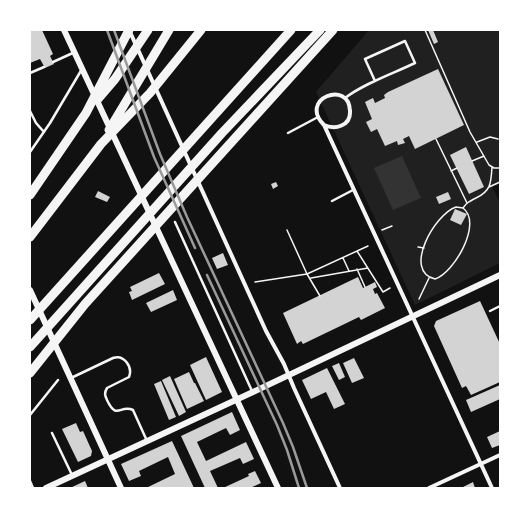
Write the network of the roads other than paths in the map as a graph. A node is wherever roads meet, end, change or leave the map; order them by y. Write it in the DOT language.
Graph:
graph roads {
  1 [pos="64,30"];
  2 [pos="129,30"];
  3 [pos="148,30"];
  4 [pos="169,30"];
  5 [pos="201,30"];
  6 [pos="291,30"];
  7 [pos="320,30"];
  8 [pos="333,30"];
  9 [pos="74,52"];
  10 [pos="53,62"];
  11 [pos="44,67"];
  12 [pos="82,68"];
  13 [pos="30,73"];
  14 [pos="376,81"];
  15 [pos="345,98"];
  16 [pos="30,111"];
  17 [pos="86,113"];
  18 [pos="318,117"];
  19 [pos="324,125"];
  20 [pos="44,132"];
  21 [pos="288,133"];
  22 [pos="101,144"];
  23 [pos="30,152"];
  24 [pos="353,190"];
  25 [pos="30,195"];
  26 [pos="332,201"];
  27 [pos="175,222"];
  28 [pos="30,237"];
  29 [pos="500,274"];
  30 [pos="30,290"];
  31 [pos="500,306"];
  32 [pos="490,311"];
  33 [pos="412,316"];
  34 [pos="30,320"];
  35 [pos="30,347"];
  36 [pos="30,373"];
  37 [pos="289,375"];
  38 [pos="71,378"];
  39 [pos="58,380"];
  40 [pos="253,392"];
  41 [pos="236,399"];
  42 [pos="30,415"];
  43 [pos="52,433"];
  44 [pos="147,441"];
  45 [pos="500,455"];
  46 [pos="108,459"];
  47 [pos="481,464"];
  48 [pos="72,476"];
  49 [pos="30,481"];
  50 [pos="33,488"];
  51 [pos="46,488"];
  52 [pos="120,488"];
  53 [pos="278,488"];
  54 [pos="340,488"];
  55 [pos="429,488"];
  56 [pos="492,488"];
  1 -- 9 [label="street"];
  2 -- 17 [label="highway"];
  2 -- 37 [label="street"];
  3 -- 17 [label="highway"];
  4 -- 22 [label="highway"];
  5 -- 22 [label="highway"];
  6 -- 34 [label="highway"];
  7 -- 35 [label="highway"];
  8 -- 36 [label="highway"];
  9 -- 10 [label="lane"];
  9 -- 12 [label="street"];
  11 -- 13 [label="lane"];
  12 -- 20 [label="lane"];
  12 -- 41 [label="street"];
  14 -- 14 [label="lane"];
  14 -- 15 [label="lane"];
  15 -- 18 [label="street"];
  15 -- 19 [label="street"];
  16 -- 20 [label="lane"];
  17 -- 25 [label="highway"];
  18 -- 19 [label="street"];
  18 -- 21 [label="lane"];
  19 -- 24 [label="street"];
  20 -- 23 [label="lane"];
  22 -- 28 [label="highway"];
  24 -- 26 [label="lane"];
  24 -- 33 [label="street"];
  27 -- 40 [label="lane"];
  29 -- 33 [label="street"];
  30 -- 38 [label="street"];
  31 -- 32 [label="lane"];
  33 -- 37 [label="street"];
  33 -- 47 [label="street"];
  37 -- 40 [label="street"];
  37 -- 54 [label="street"];
  38 -- 44 [label="lane"];
  38 -- 46 [label="street"];
  39 -- 42 [label="lane"];
  40 -- 41 [label="street"];
  41 -- 44 [label="street"];
  41 -- 53 [label="street"];
  43 -- 48 [label="lane"];
  44 -- 46 [label="street"];
  45 -- 47 [label="street"];
  46 -- 48 [label="street"];
  46 -- 52 [label="street"];
  47 -- 55 [label="street"];
  47 -- 56 [label="street"];
  48 -- 51 [label="street"];
  49 -- 50 [label="lane"];
}
